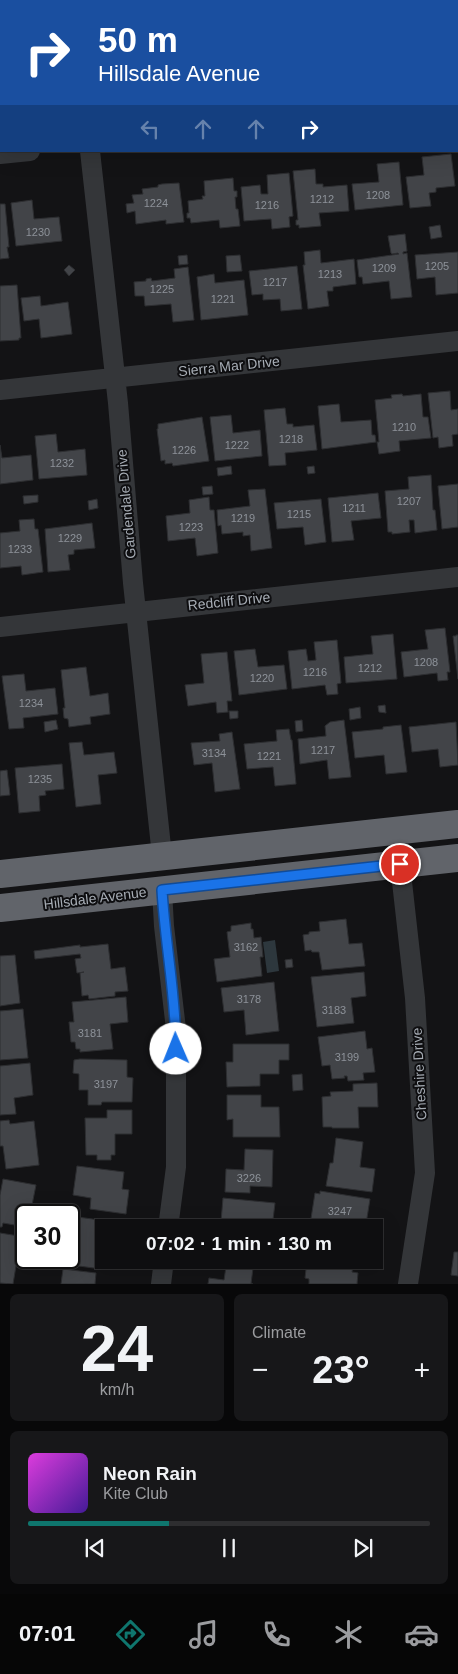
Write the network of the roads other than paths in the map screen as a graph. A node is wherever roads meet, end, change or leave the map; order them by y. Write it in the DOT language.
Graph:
graph roads {
  1 [pos="20,152"];
  2 [pos="90,152"];
  3 [pos="0,154"];
  4 [pos="458,341"];
  5 [pos="115,378"];
  6 [pos="0,390"];
  7 [pos="458,577"];
  8 [pos="136,612"];
  9 [pos="0,627"];
  10 [pos="458,824"];
  11 [pos="215,851"];
  12 [pos="162,856"];
  13 [pos="458,858"];
  14 [pos="400,864"];
  15 [pos="0,874"];
  16 [pos="162,890"];
  17 [pos="103,898"];
  18 [pos="0,908"];
  19 [pos="169,1219"];
  20 [pos="163,1269"];
  21 [pos="161,1284"];
  22 [pos="408,1284"];
  1 -- 3 [label="street"];
  2 -- 5 [label="street, Gardendale Drive"];
  4 -- 5 [label="street, Sierra Mar Drive"];
  5 -- 6 [label="street, Sierra Mar Drive"];
  5 -- 8 [label="street, Gardendale Drive"];
  7 -- 8 [label="street, Redcliff Drive"];
  8 -- 9 [label="street, Redcliff Drive"];
  8 -- 12 [label="street, Gardendale Drive"];
  10 -- 11 [label="highway"];
  11 -- 12 [label="highway"];
  11 -- 16 [label="highway"];
  12 -- 15 [label="highway"];
  12 -- 17 [label="highway"];
  13 -- 14 [label="highway, Hillsdale Avenue"];
  14 -- 16 [label="highway, Hillsdale Avenue"];
  14 -- 22 [label="street, Cheshire Drive"];
  16 -- 17 [label="highway, Hillsdale Avenue"];
  16 -- 19 [label="street"];
  17 -- 18 [label="highway, Hillsdale Avenue"];
  20 -- 21 [label="street"];
}
